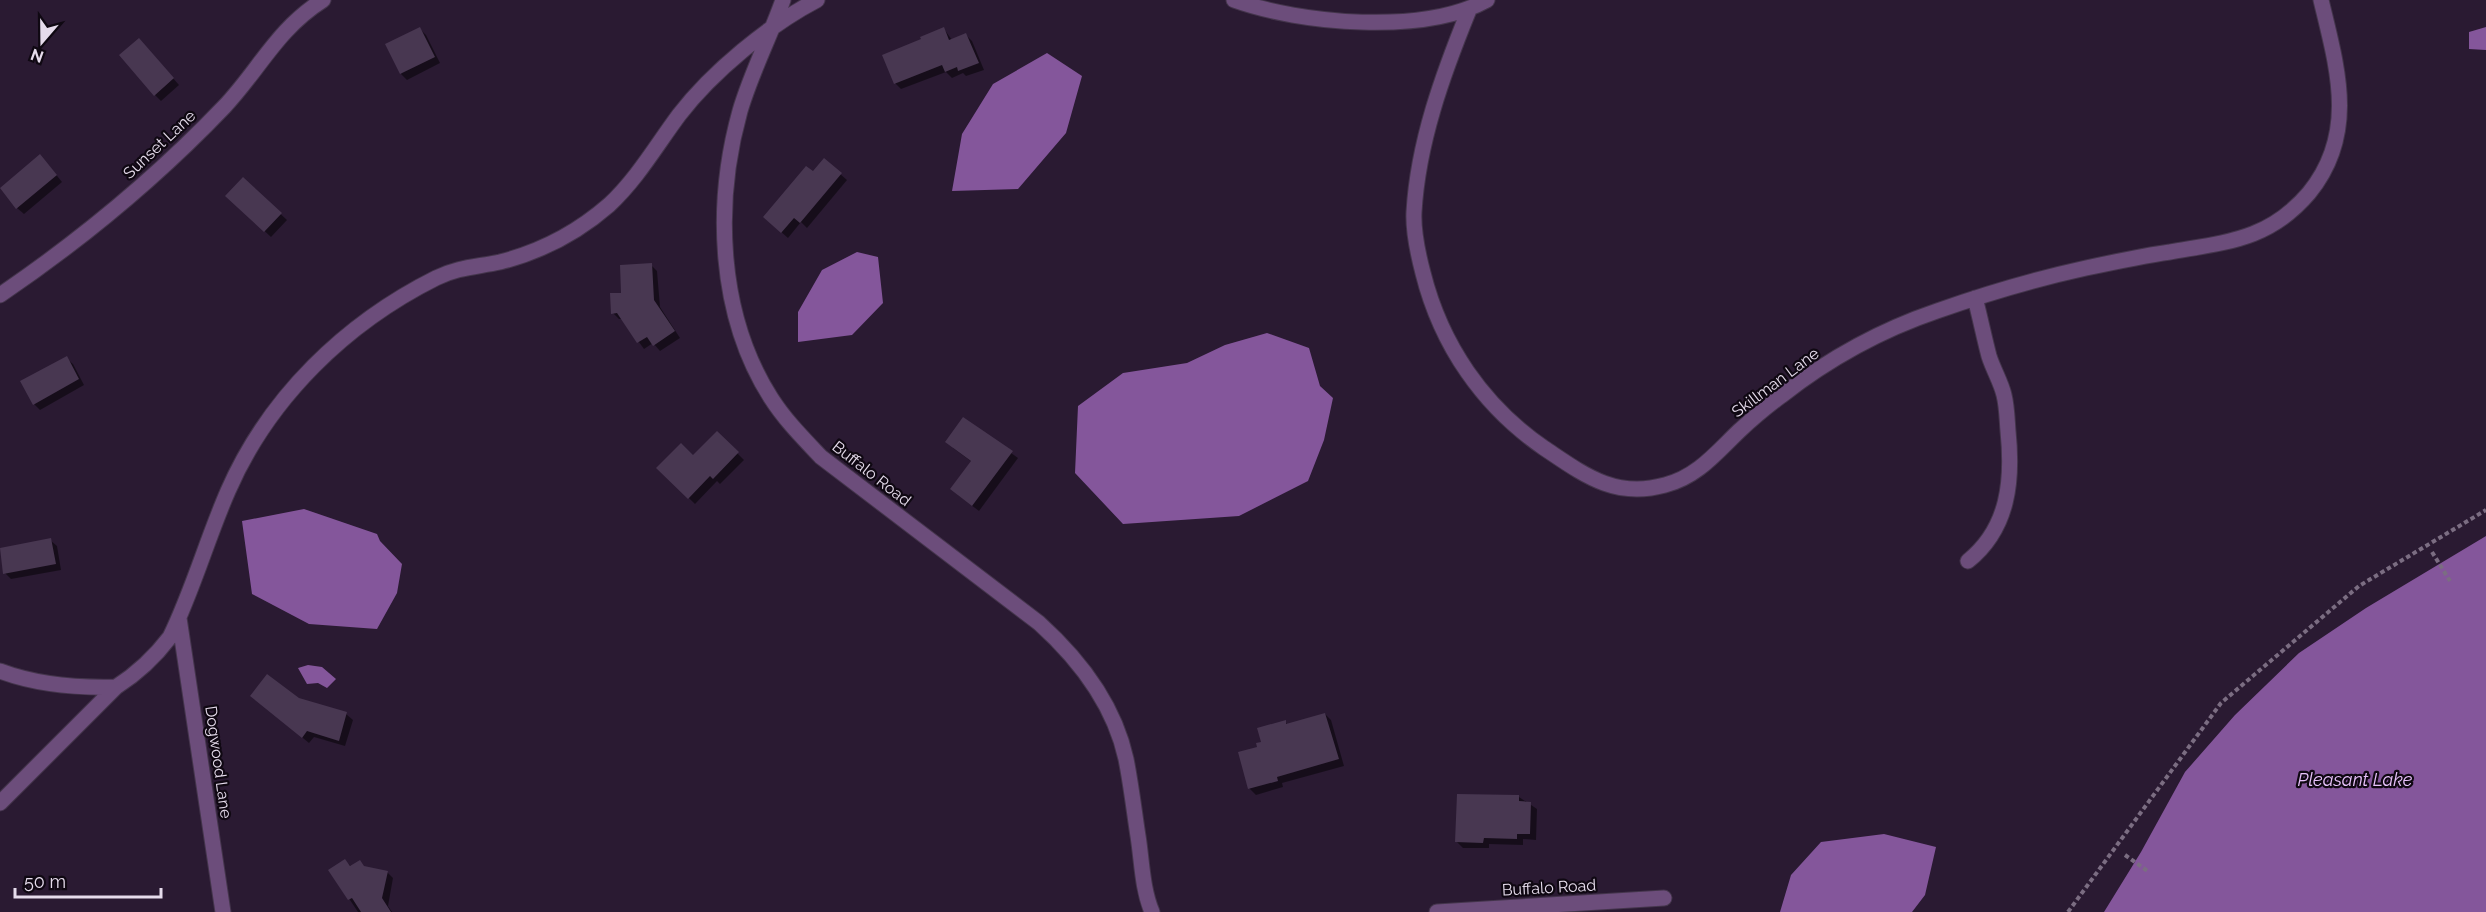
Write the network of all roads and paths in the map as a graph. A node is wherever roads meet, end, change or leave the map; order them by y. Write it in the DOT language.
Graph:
graph roads {
  1 [pos="323,0"];
  2 [pos="783,0"];
  3 [pos="817,0"];
  4 [pos="1234,0"];
  5 [pos="1487,0"];
  6 [pos="2322,0"];
  7 [pos="1469,10"];
  8 [pos="772,30"];
  9 [pos="0,295"];
  10 [pos="1976,298"];
  11 [pos="2486,510"];
  12 [pos="2432,552"];
  13 [pos="1968,561"];
  14 [pos="2450,581"];
  15 [pos="179,618"];
  16 [pos="0,671"];
  17 [pos="116,687"];
  18 [pos="0,803"];
  19 [pos="2125,855"];
  20 [pos="2149,872"];
  21 [pos="1664,898"];
  22 [pos="223,912"];
  23 [pos="1152,912"];
  24 [pos="1437,912"];
  25 [pos="2068,912"];
  1 -- 9 [label="street, Sunset Lane"];
  2 -- 8 [label="street, Buffalo Road"];
  3 -- 8 [label="street"];
  4 -- 7 [label="street"];
  5 -- 7 [label="street"];
  6 -- 10 [label="street, Skillman Lane"];
  7 -- 10 [label="street, Skillman Lane"];
  8 -- 15 [label="street"];
  8 -- 23 [label="street, Buffalo Road"];
  10 -- 13 [label="street"];
  11 -- 25 [label="path"];
  12 -- 14 [label="path"];
  15 -- 17 [label="street"];
  15 -- 22 [label="street, Dogwood Lane"];
  16 -- 17 [label="street"];
  17 -- 18 [label="street"];
  19 -- 20 [label="path"];
  21 -- 24 [label="street, Buffalo Road"];
}
